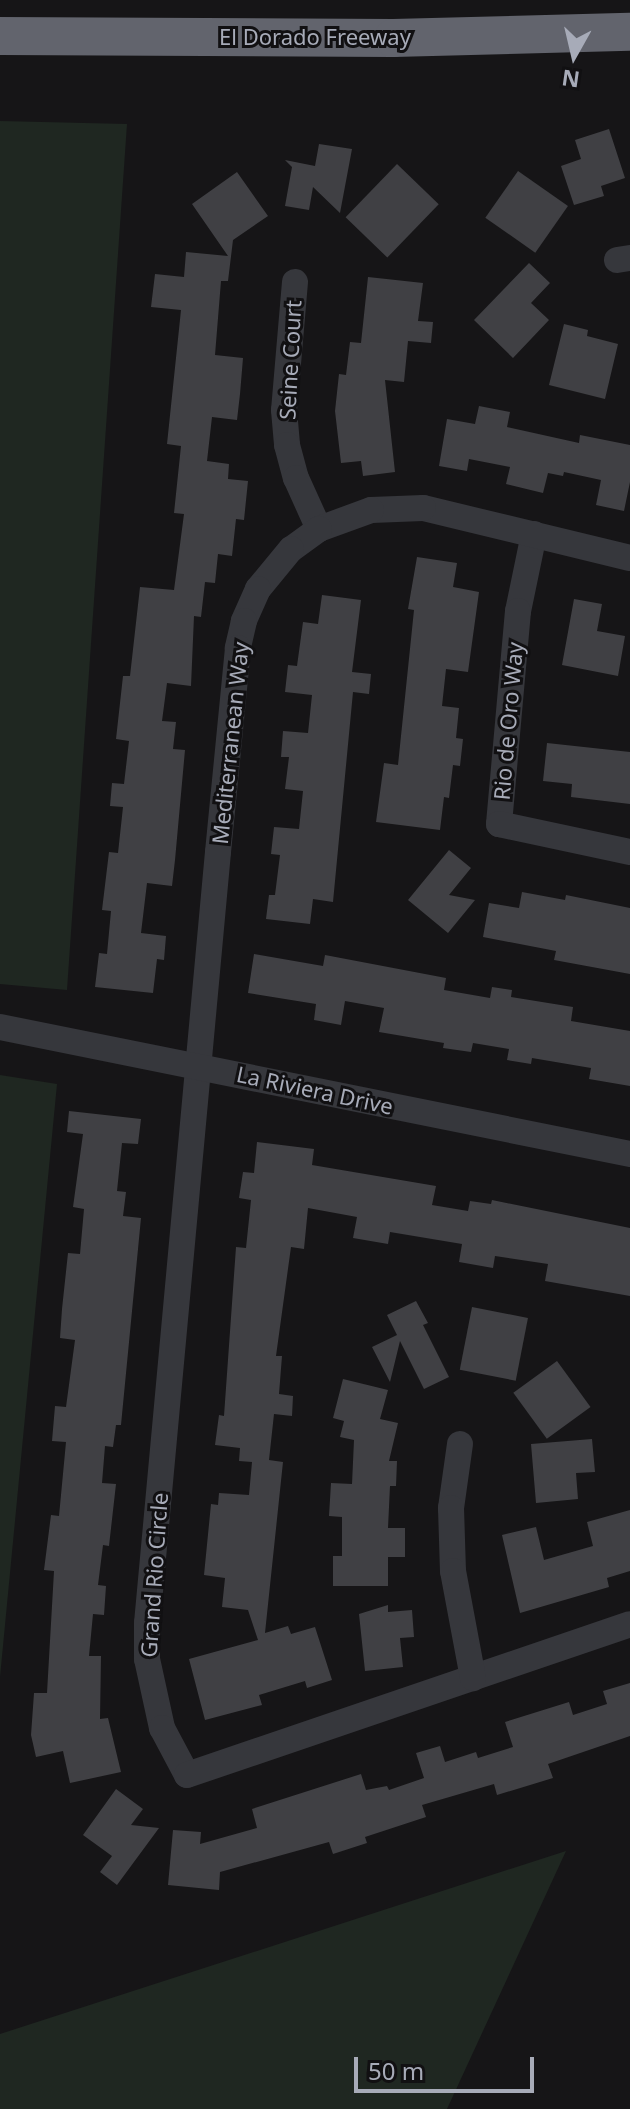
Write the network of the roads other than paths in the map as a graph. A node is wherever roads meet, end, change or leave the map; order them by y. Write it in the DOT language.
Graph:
graph roads {
  1 [pos="630,32"];
  2 [pos="0,36"];
  3 [pos="295,282"];
  4 [pos="319,529"];
  5 [pos="534,534"];
  6 [pos="630,558"];
  7 [pos="630,852"];
  8 [pos="0,1027"];
  9 [pos="199,1066"];
  10 [pos="630,1154"];
  11 [pos="460,1444"];
  12 [pos="630,1624"];
  13 [pos="473,1678"];
  1 -- 2 [label="highway, El Dorado Freeway"];
  3 -- 4 [label="street, Seine Court"];
  4 -- 5 [label="street, Mediterranean Way"];
  4 -- 9 [label="street, Mediterranean Way"];
  5 -- 6 [label="street, Mediterranean Way"];
  5 -- 7 [label="street, Rio de Oro Way"];
  8 -- 9 [label="street, La Riviera Drive"];
  9 -- 10 [label="street, La Riviera Drive"];
  9 -- 13 [label="street, Grand Rio Circle"];
  11 -- 13 [label="street"];
  12 -- 13 [label="street, Grand Rio Circle"];
}
